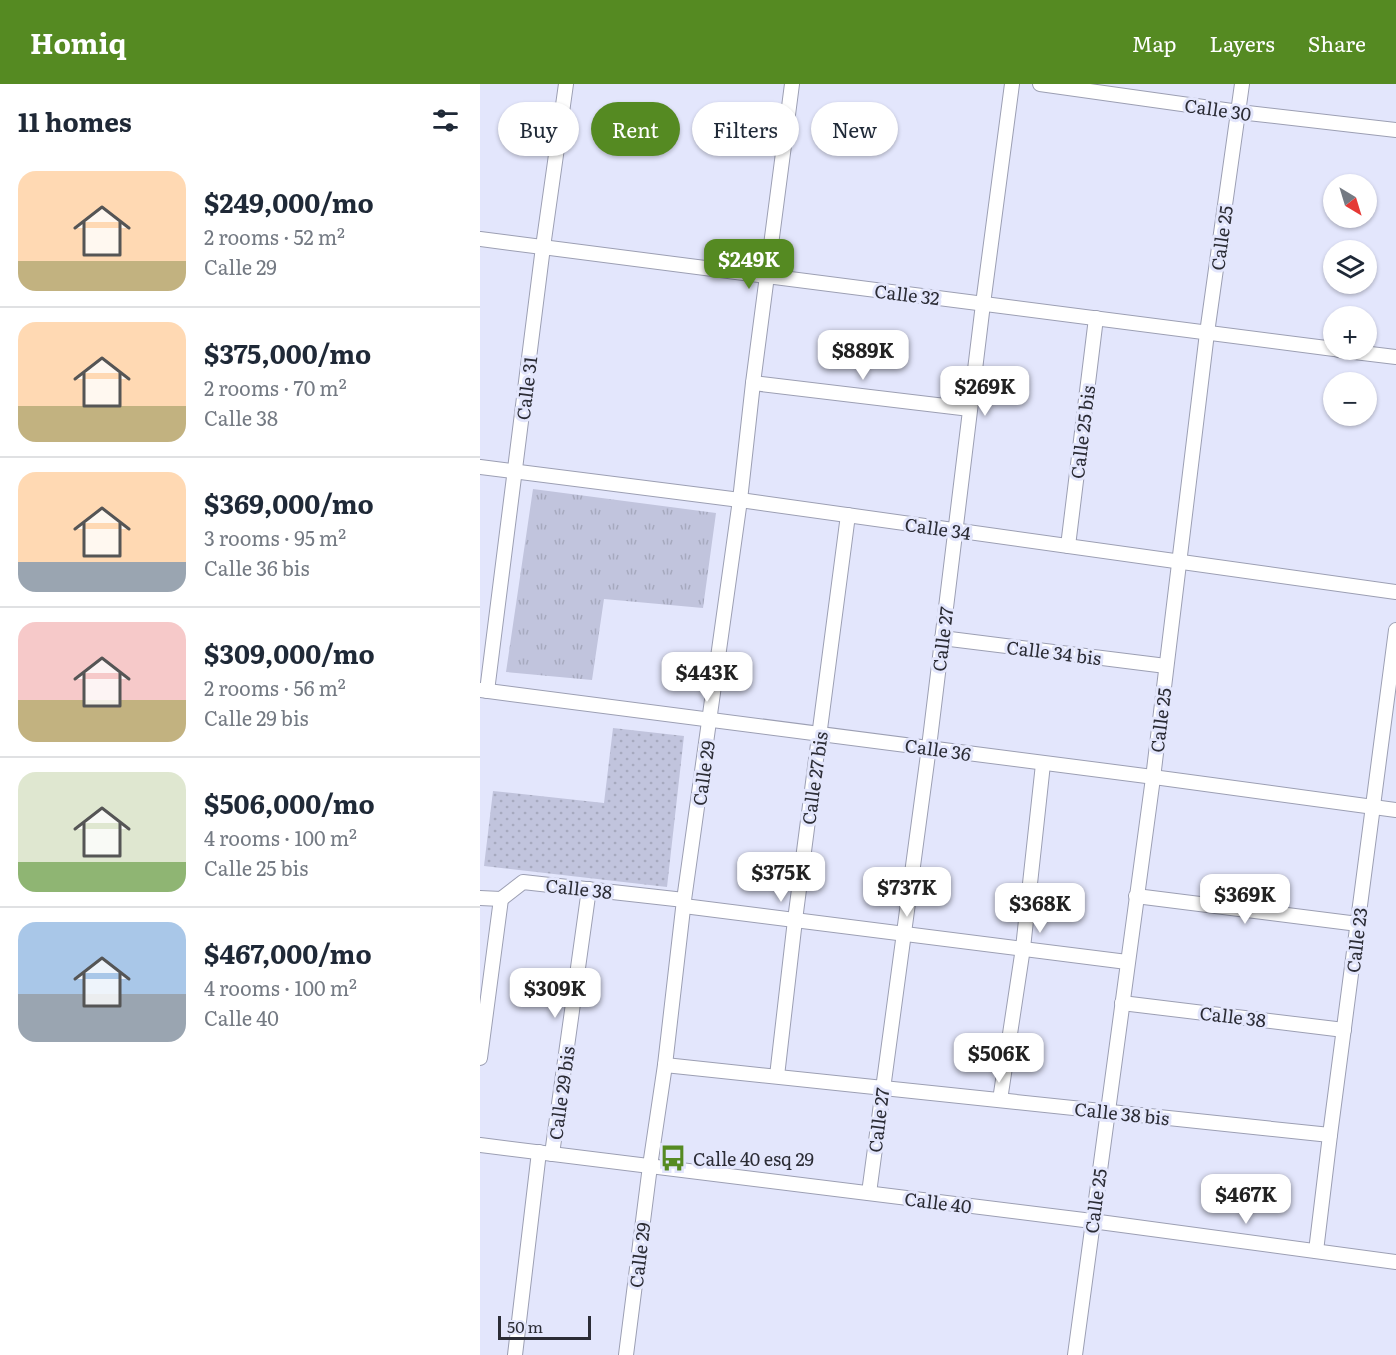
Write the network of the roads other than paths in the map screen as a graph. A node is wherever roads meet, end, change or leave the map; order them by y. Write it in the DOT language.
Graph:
graph roads {
  1 [pos="566,84"];
  2 [pos="792,84"];
  3 [pos="1012,84"];
  4 [pos="1040,84"];
  5 [pos="1242,84"];
  6 [pos="1239,112"];
  7 [pos="1396,129"];
  8 [pos="480,239"];
  9 [pos="543,247"];
  10 [pos="767,276"];
  11 [pos="983,304"];
  12 [pos="1096,318"];
  13 [pos="1207,333"];
  14 [pos="1323,348"];
  15 [pos="1377,355"];
  16 [pos="1396,357"];
  17 [pos="753,383"];
  18 [pos="970,409"];
  19 [pos="480,467"];
  20 [pos="516,471"];
  21 [pos="740,500"];
  22 [pos="848,515"];
  23 [pos="955,530"];
  24 [pos="1068,546"];
  25 [pos="1178,562"];
  26 [pos="1396,592"];
  27 [pos="1396,630"];
  28 [pos="942,638"];
  29 [pos="1166,666"];
  30 [pos="484,691"];
  31 [pos="710,719"];
  32 [pos="820,733"];
  33 [pos="929,747"];
  34 [pos="1043,764"];
  35 [pos="1153,778"];
  36 [pos="1373,806"];
  37 [pos="1396,810"];
  38 [pos="590,889"];
  39 [pos="1136,896"];
  40 [pos="480,898"];
  41 [pos="501,899"];
  42 [pos="684,903"];
  43 [pos="795,920"];
  44 [pos="1358,924"];
  45 [pos="904,933"];
  46 [pos="1023,948"];
  47 [pos="1127,962"];
  48 [pos="1122,1003"];
  49 [pos="1344,1030"];
  50 [pos="480,1058"];
  51 [pos="665,1065"];
  52 [pos="777,1076"];
  53 [pos="882,1088"];
  54 [pos="1000,1100"];
  55 [pos="1108,1111"];
  56 [pos="1330,1135"];
  57 [pos="480,1145"];
  58 [pos="545,1153"];
  59 [pos="650,1166"];
  60 [pos="869,1193"];
  61 [pos="1092,1221"];
  62 [pos="1316,1251"];
  63 [pos="1396,1262"];
  64 [pos="515,1355"];
  65 [pos="626,1355"];
  66 [pos="1075,1355"];
  1 -- 9 [label="street, Calle 31"];
  2 -- 10 [label="street, Calle 29"];
  3 -- 11 [label="street, Calle 27"];
  4 -- 6 [label="street, Calle 30"];
  5 -- 6 [label="street, Calle 25"];
  6 -- 7 [label="street, Calle 30"];
  6 -- 13 [label="street, Calle 25"];
  8 -- 9 [label="street, Calle 32"];
  9 -- 10 [label="street, Calle 32"];
  9 -- 20 [label="street, Calle 31"];
  10 -- 11 [label="street, Calle 32"];
  10 -- 17 [label="street, Calle 29"];
  11 -- 12 [label="street, Calle 32"];
  11 -- 18 [label="street, Calle 27"];
  12 -- 13 [label="street, Calle 32"];
  12 -- 24 [label="street, Calle 25 bis"];
  13 -- 14 [label="street, Calle 32"];
  13 -- 25 [label="street, Calle 25"];
  15 -- 16 [label="street"];
  17 -- 18 [label="street"];
  17 -- 21 [label="street, Calle 29"];
  18 -- 23 [label="street, Calle 27"];
  19 -- 20 [label="street, Calle 34"];
  20 -- 21 [label="street, Calle 34"];
  20 -- 30 [label="street, Calle 31"];
  21 -- 22 [label="street, Calle 34"];
  21 -- 31 [label="street, Calle 29"];
  22 -- 23 [label="street, Calle 34"];
  22 -- 32 [label="street, Calle 27 bis"];
  23 -- 24 [label="street, Calle 34"];
  23 -- 28 [label="street, Calle 27"];
  24 -- 25 [label="street, Calle 34"];
  25 -- 26 [label="street, Calle 34"];
  25 -- 29 [label="street, Calle 25"];
  27 -- 36 [label="street, Calle 23"];
  28 -- 29 [label="street, Calle 34 bis"];
  28 -- 33 [label="street, Calle 27"];
  29 -- 35 [label="street, Calle 25"];
  30 -- 31 [label="street, Calle 36"];
  31 -- 32 [label="street, Calle 36"];
  31 -- 42 [label="street, Calle 29"];
  32 -- 33 [label="street, Calle 36"];
  32 -- 43 [label="street, Calle 27 bis"];
  33 -- 34 [label="street, Calle 36"];
  33 -- 45 [label="street, Calle 27"];
  34 -- 35 [label="street, Calle 36"];
  34 -- 46 [label="street"];
  35 -- 36 [label="street, Calle 36"];
  35 -- 39 [label="street, Calle 25"];
  36 -- 37 [label="street, Calle 36"];
  36 -- 44 [label="street, Calle 23"];
  38 -- 41 [label="street, Calle 38"];
  38 -- 42 [label="street, Calle 38"];
  38 -- 58 [label="street, Calle 29 bis"];
  39 -- 44 [label="street"];
  39 -- 47 [label="street, Calle 25"];
  40 -- 41 [label="street"];
  41 -- 50 [label="street"];
  42 -- 43 [label="street, Calle 38"];
  42 -- 51 [label="street, Calle 29"];
  43 -- 45 [label="street, Calle 38"];
  43 -- 52 [label="street, Calle 27 bis"];
  44 -- 49 [label="street, Calle 23"];
  45 -- 46 [label="street, Calle 38"];
  45 -- 53 [label="street, Calle 27"];
  46 -- 47 [label="street, Calle 38"];
  46 -- 54 [label="street"];
  47 -- 48 [label="street, Calle 25"];
  48 -- 49 [label="street, Calle 38"];
  48 -- 55 [label="street, Calle 25"];
  49 -- 56 [label="street, Calle 23"];
  51 -- 52 [label="street, Calle 38 bis"];
  51 -- 59 [label="street, Calle 29"];
  52 -- 53 [label="street, Calle 38 bis"];
  53 -- 54 [label="street, Calle 38 bis"];
  53 -- 60 [label="street, Calle 27"];
  54 -- 55 [label="street, Calle 38 bis"];
  55 -- 56 [label="street, Calle 38 bis"];
  55 -- 61 [label="street, Calle 25"];
  56 -- 62 [label="street, Calle 23"];
  57 -- 58 [label="street, Calle 40"];
  58 -- 59 [label="street, Calle 40"];
  58 -- 64 [label="street, Calle 29 bis"];
  59 -- 60 [label="street, Calle 40"];
  59 -- 65 [label="street, Calle 29"];
  60 -- 61 [label="street, Calle 40"];
  61 -- 62 [label="street, Calle 40"];
  61 -- 66 [label="street, Calle 25"];
  62 -- 63 [label="street, Calle 40"];
}
